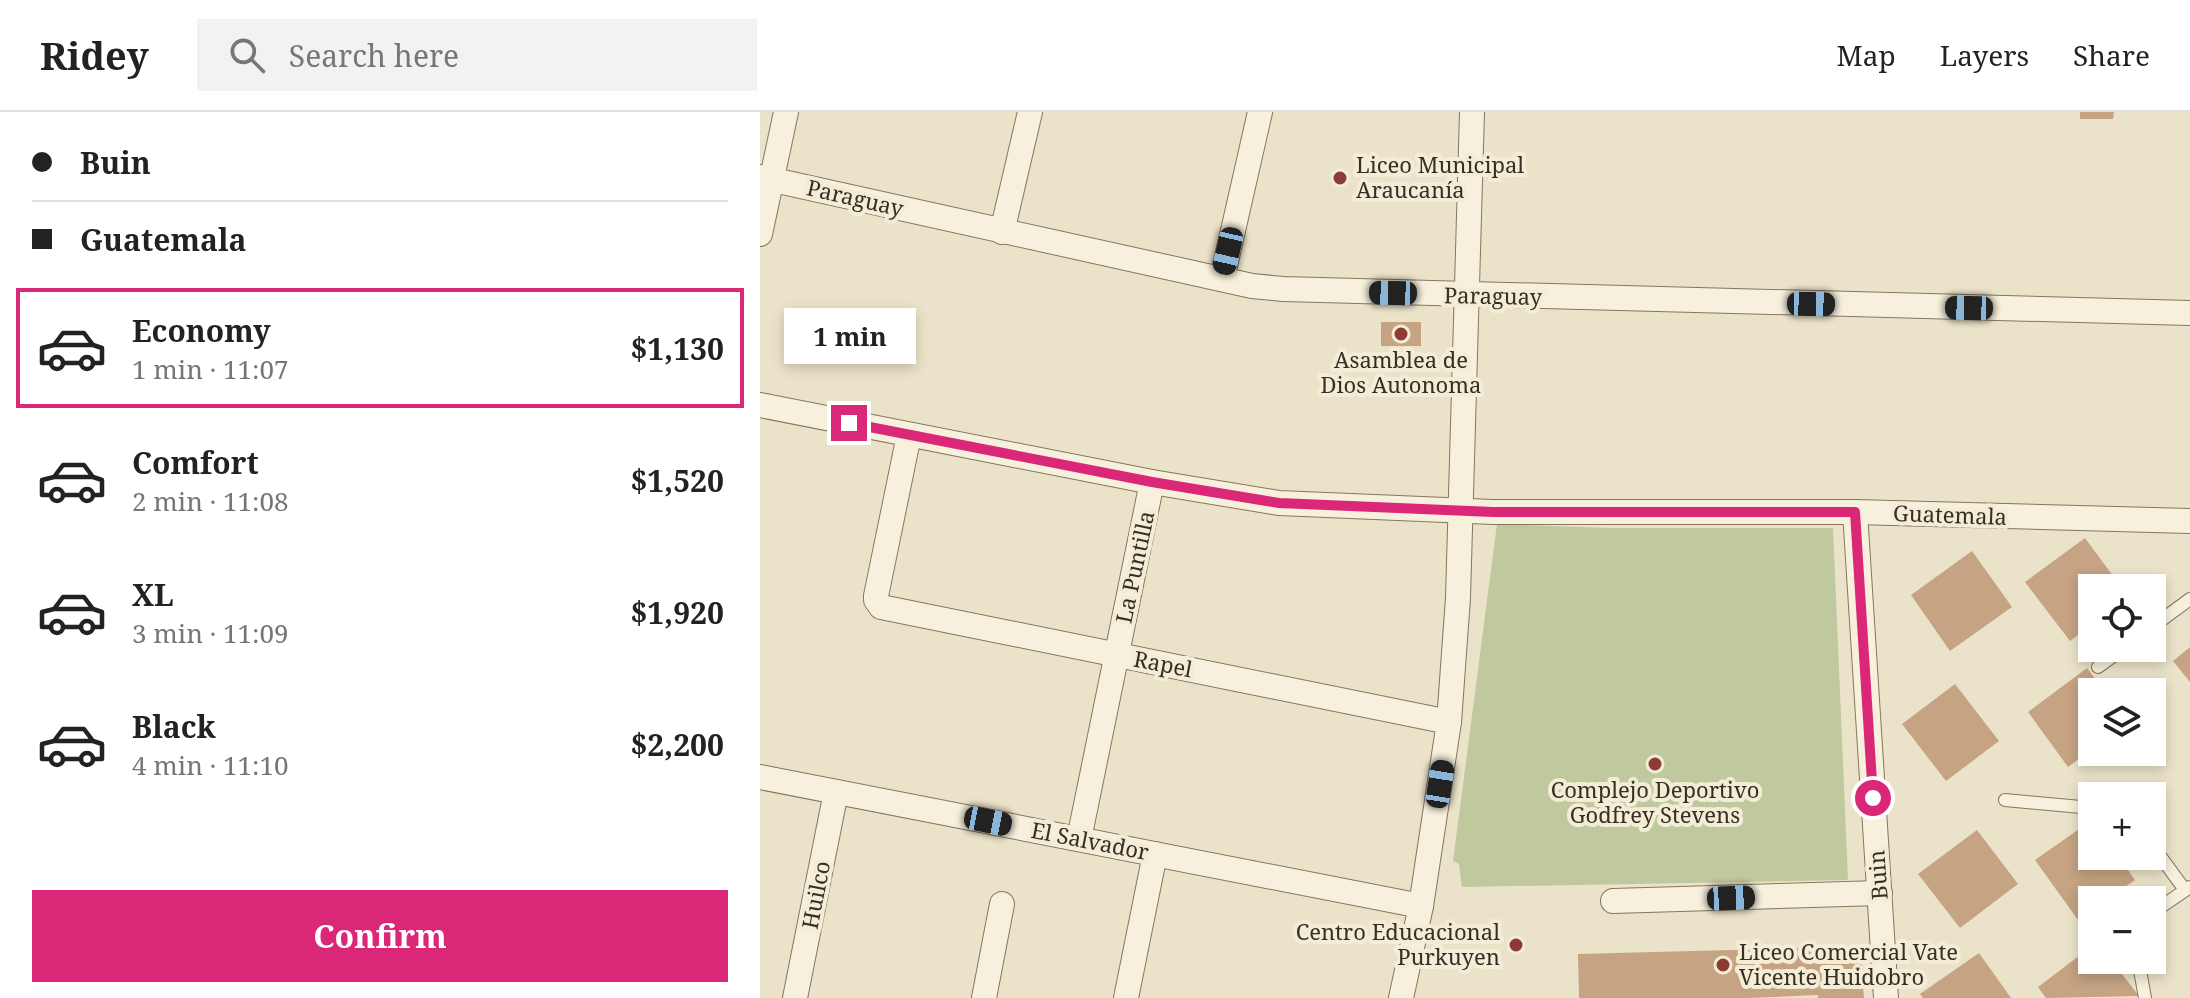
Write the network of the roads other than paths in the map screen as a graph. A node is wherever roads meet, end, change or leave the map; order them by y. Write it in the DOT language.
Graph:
graph roads {
  1 [pos="786,112"];
  2 [pos="1030,112"];
  3 [pos="1260,112"];
  4 [pos="1472,112"];
  5 [pos="766,178"];
  6 [pos="1002,232"];
  7 [pos="760,234"];
  8 [pos="1222,279"];
  9 [pos="1467,295"];
  10 [pos="2190,313"];
  11 [pos="760,405"];
  12 [pos="909,435"];
  13 [pos="1152,482"];
  14 [pos="1460,512"];
  15 [pos="1855,512"];
  16 [pos="2190,521"];
  17 [pos="2190,599"];
  18 [pos="2166,617"];
  19 [pos="1117,655"];
  20 [pos="2105,662"];
  21 [pos="2098,667"];
  22 [pos="1449,722"];
  23 [pos="760,777"];
  24 [pos="836,792"];
  25 [pos="2005,800"];
  26 [pos="2078,807"];
  27 [pos="1079,839"];
  28 [pos="1155,854"];
  29 [pos="2166,862"];
  30 [pos="2188,889"];
  31 [pos="1880,893"];
  32 [pos="1613,901"];
  33 [pos="1002,904"];
  34 [pos="2166,904"];
  35 [pos="1421,906"];
  36 [pos="2141,974"];
  37 [pos="795,998"];
  38 [pos="984,998"];
  39 [pos="1126,998"];
  40 [pos="1401,998"];
  41 [pos="1886,998"];
  42 [pos="2145,998"];
  1 -- 5 [label="street"];
  2 -- 6 [label="street"];
  3 -- 8 [label="street"];
  4 -- 9 [label="street"];
  5 -- 6 [label="street, Paraguay"];
  5 -- 7 [label="street"];
  6 -- 8 [label="street, Paraguay"];
  8 -- 9 [label="street, Paraguay"];
  9 -- 10 [label="street, Paraguay"];
  9 -- 14 [label="street"];
  11 -- 12 [label="street, Guatemala"];
  12 -- 13 [label="street, Guatemala"];
  12 -- 19 [label="street, Rapel"];
  13 -- 14 [label="street, Guatemala"];
  13 -- 19 [label="street, La Puntilla"];
  14 -- 15 [label="street, Guatemala"];
  14 -- 22 [label="street"];
  15 -- 16 [label="street, Guatemala"];
  15 -- 31 [label="street, Buin"];
  17 -- 18 [label="lane"];
  19 -- 22 [label="street, Rapel"];
  19 -- 27 [label="street, La Puntilla"];
  20 -- 21 [label="lane"];
  22 -- 35 [label="street"];
  23 -- 24 [label="street, El Salvador"];
  24 -- 27 [label="street, El Salvador"];
  24 -- 37 [label="street, Huilco"];
  25 -- 26 [label="lane"];
  27 -- 28 [label="street, El Salvador"];
  28 -- 35 [label="street, El Salvador"];
  28 -- 39 [label="street"];
  29 -- 30 [label="lane"];
  30 -- 34 [label="lane"];
  31 -- 32 [label="street"];
  31 -- 41 [label="street, Buin"];
  33 -- 38 [label="street"];
  35 -- 40 [label="street"];
  36 -- 42 [label="lane"];
}
